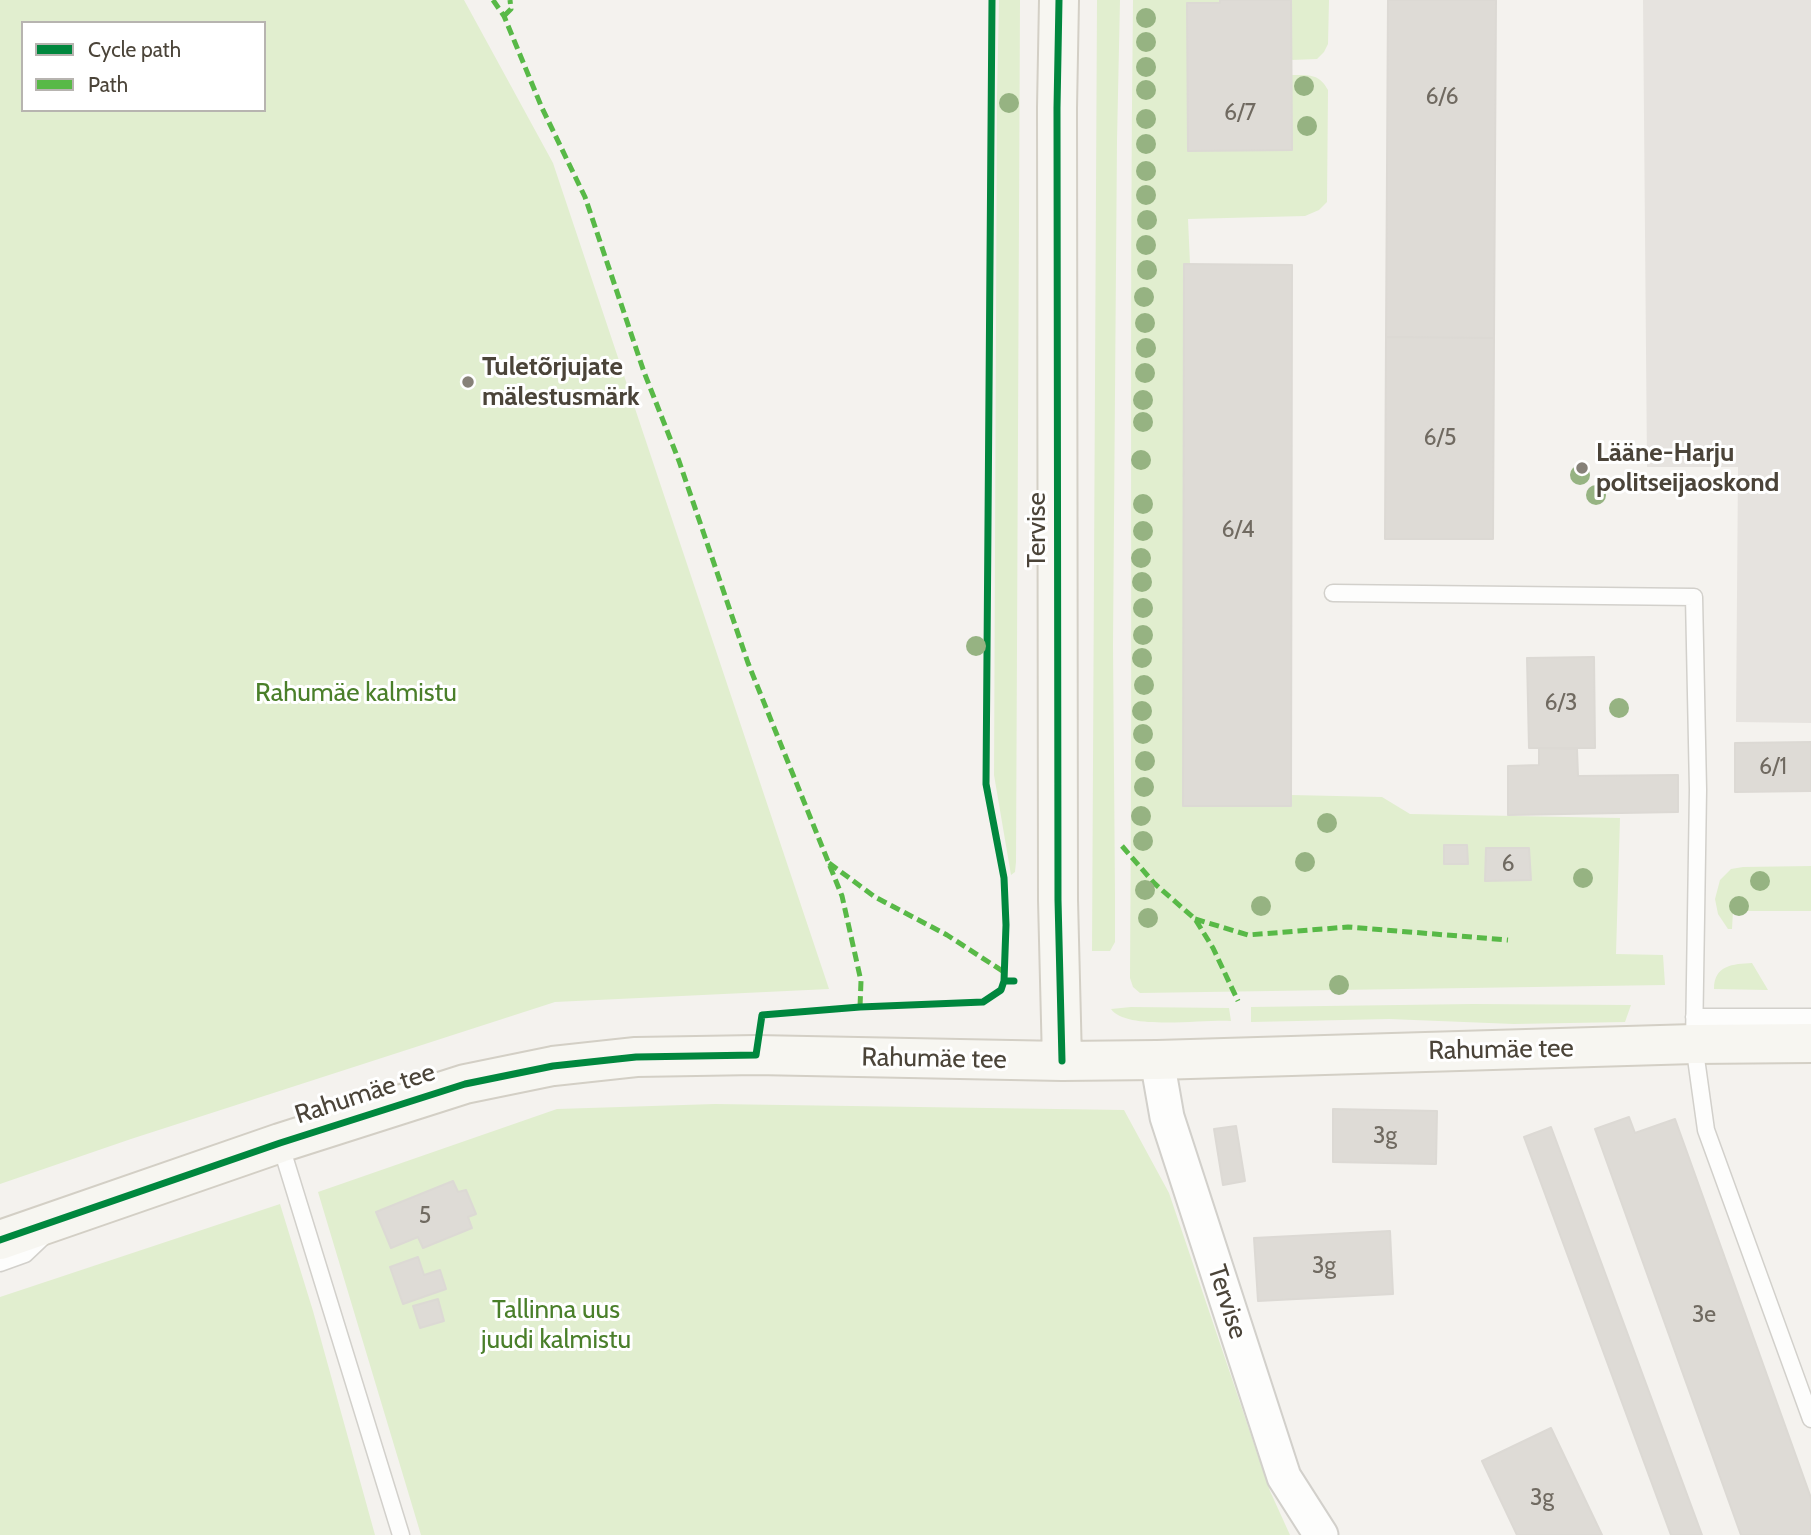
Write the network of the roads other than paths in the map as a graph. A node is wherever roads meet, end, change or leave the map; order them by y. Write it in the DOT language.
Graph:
graph roads {
  1 [pos="1059,0"];
  2 [pos="1333,593"];
  3 [pos="1811,1017"];
  4 [pos="1694,1031"];
  5 [pos="1811,1043"];
  6 [pos="1157,1060"];
  7 [pos="1062,1061"];
  8 [pos="280,1143"];
  9 [pos="62,1218"];
  10 [pos="0,1240"];
  11 [pos="0,1263"];
  12 [pos="1811,1419"];
  13 [pos="401,1535"];
  14 [pos="1321,1535"];
  1 -- 7 [label="street, Tervise"];
  2 -- 4 [label="lane"];
  3 -- 4 [label="lane"];
  4 -- 5 [label="street, Rahumäe tee"];
  4 -- 6 [label="street, Rahumäe tee"];
  4 -- 12 [label="lane"];
  6 -- 7 [label="street, Rahumäe tee"];
  6 -- 14 [label="street, Tervise"];
  7 -- 8 [label="street, Rahumäe tee"];
  8 -- 9 [label="street, Rahumäe tee"];
  8 -- 13 [label="lane"];
  9 -- 10 [label="street, Rahumäe tee"];
  9 -- 11 [label="lane"];
}
